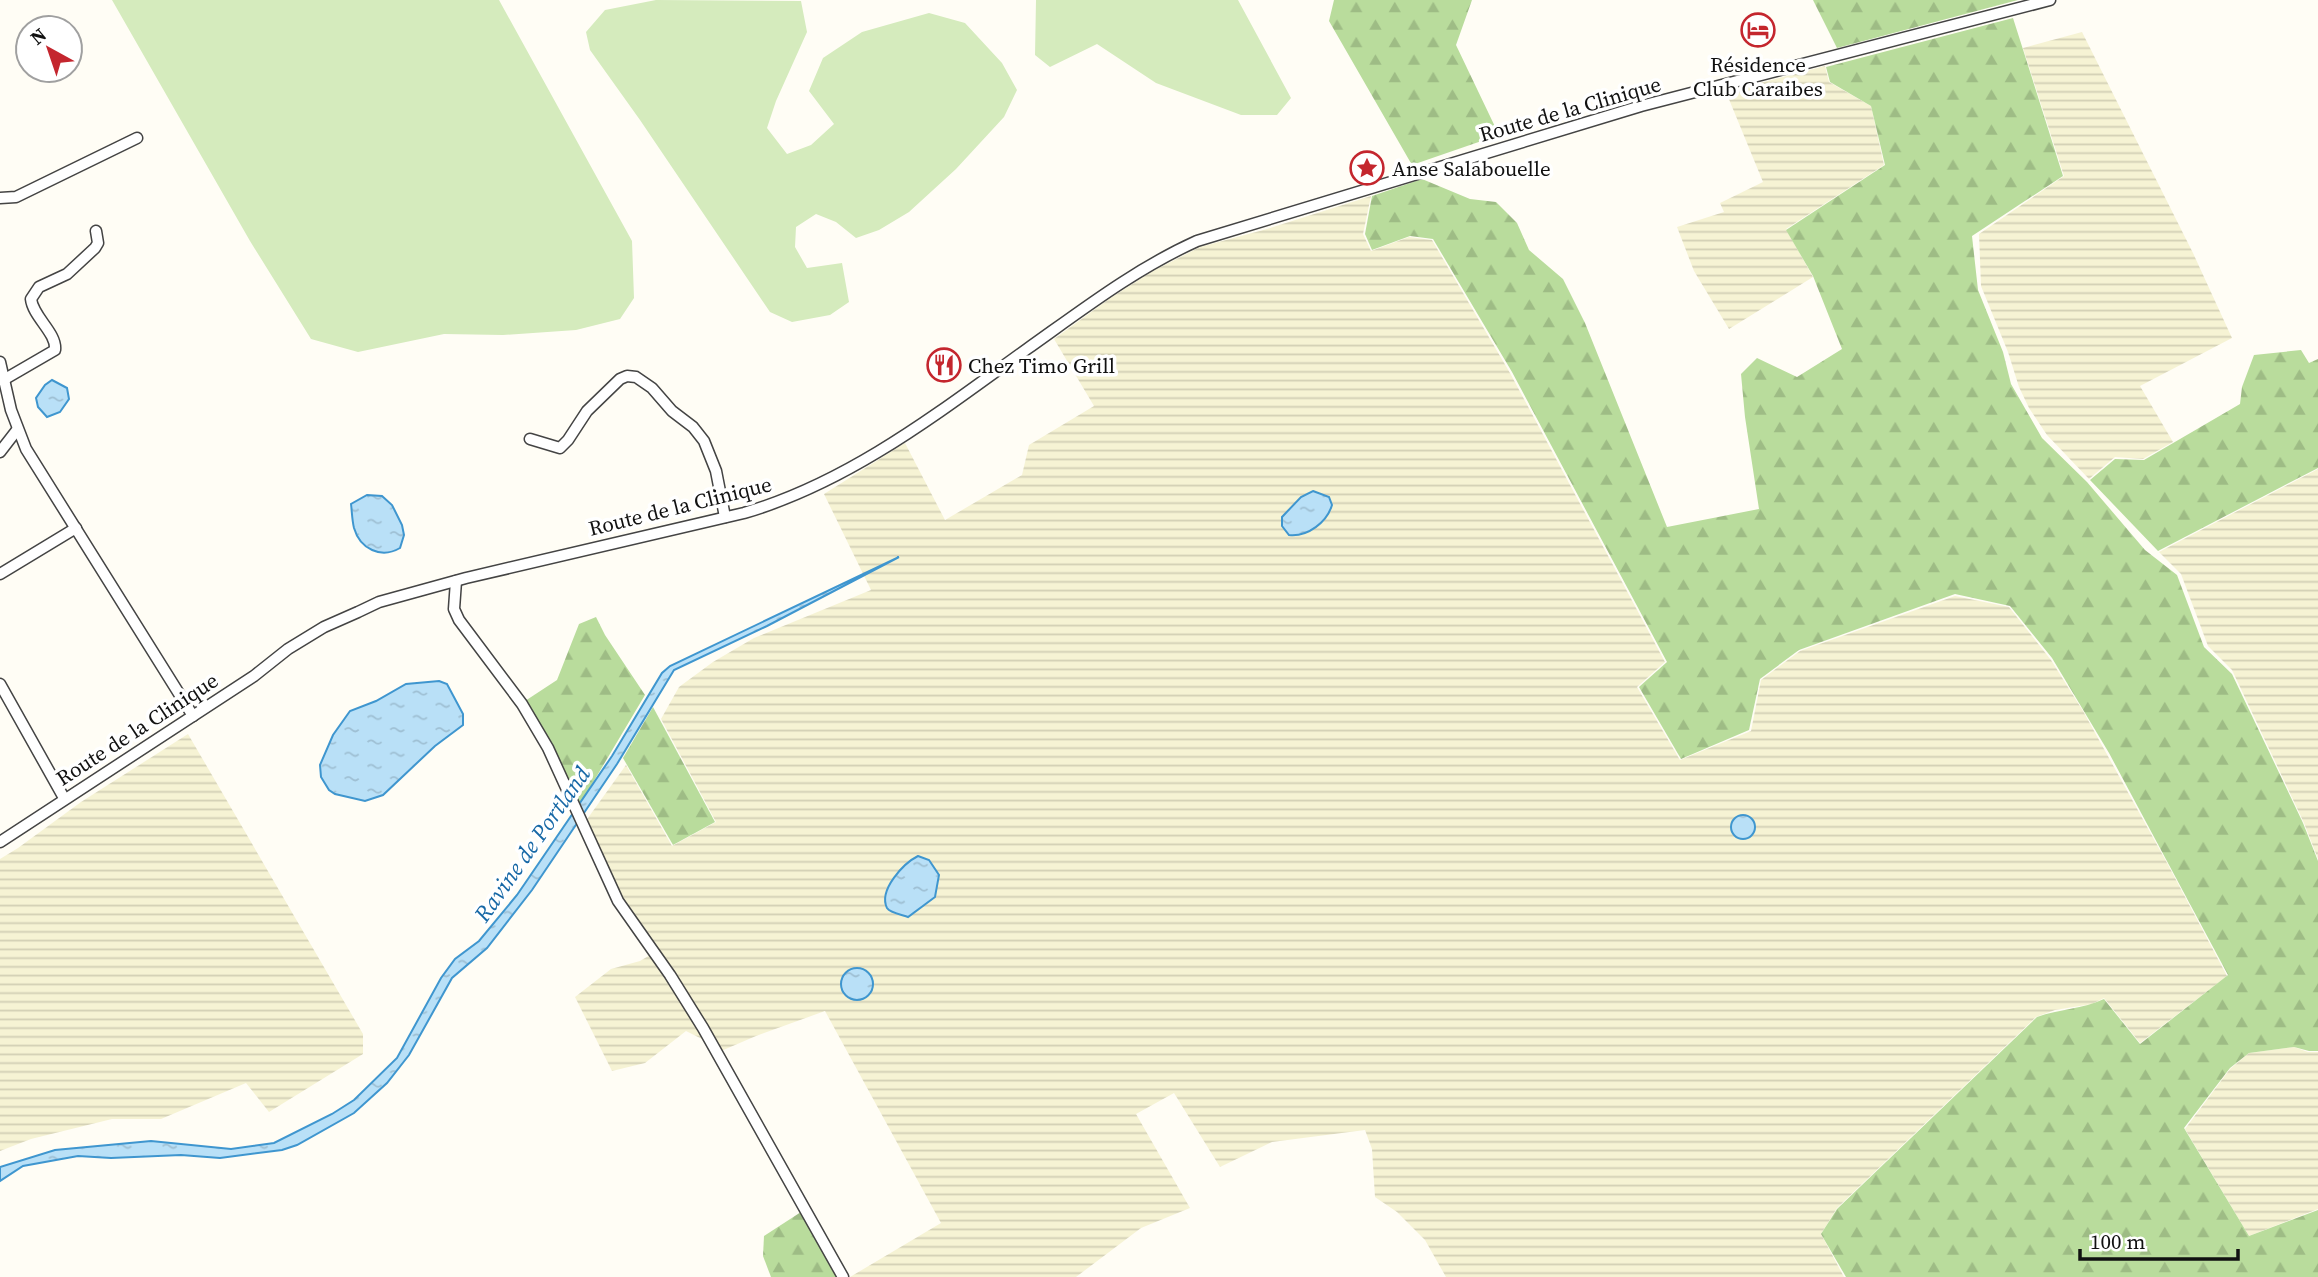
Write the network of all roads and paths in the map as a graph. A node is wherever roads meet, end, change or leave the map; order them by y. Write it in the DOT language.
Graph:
graph roads {
  1 [pos="2050,0"];
  2 [pos="137,138"];
  3 [pos="0,198"];
  4 [pos="96,231"];
  5 [pos="0,362"];
  6 [pos="5,379"];
  7 [pos="17,430"];
  8 [pos="530,439"];
  9 [pos="0,452"];
  10 [pos="725,517"];
  11 [pos="76,528"];
  12 [pos="0,574"];
  13 [pos="456,581"];
  14 [pos="0,684"];
  15 [pos="193,716"];
  16 [pos="64,798"];
  17 [pos="0,842"];
  18 [pos="843,1277"];
  1 -- 10 [label="street, Route de la Clinique"];
  2 -- 3 [label="street"];
  4 -- 6 [label="street"];
  5 -- 6 [label="street"];
  6 -- 7 [label="street"];
  7 -- 9 [label="street"];
  7 -- 11 [label="street"];
  8 -- 10 [label="street"];
  10 -- 13 [label="street, Route de la Clinique"];
  11 -- 12 [label="street"];
  11 -- 15 [label="street"];
  13 -- 15 [label="street, Route de la Clinique"];
  13 -- 18 [label="street"];
  14 -- 16 [label="street"];
  15 -- 16 [label="street, Route de la Clinique"];
  16 -- 17 [label="street, Route de la Clinique"];
}
